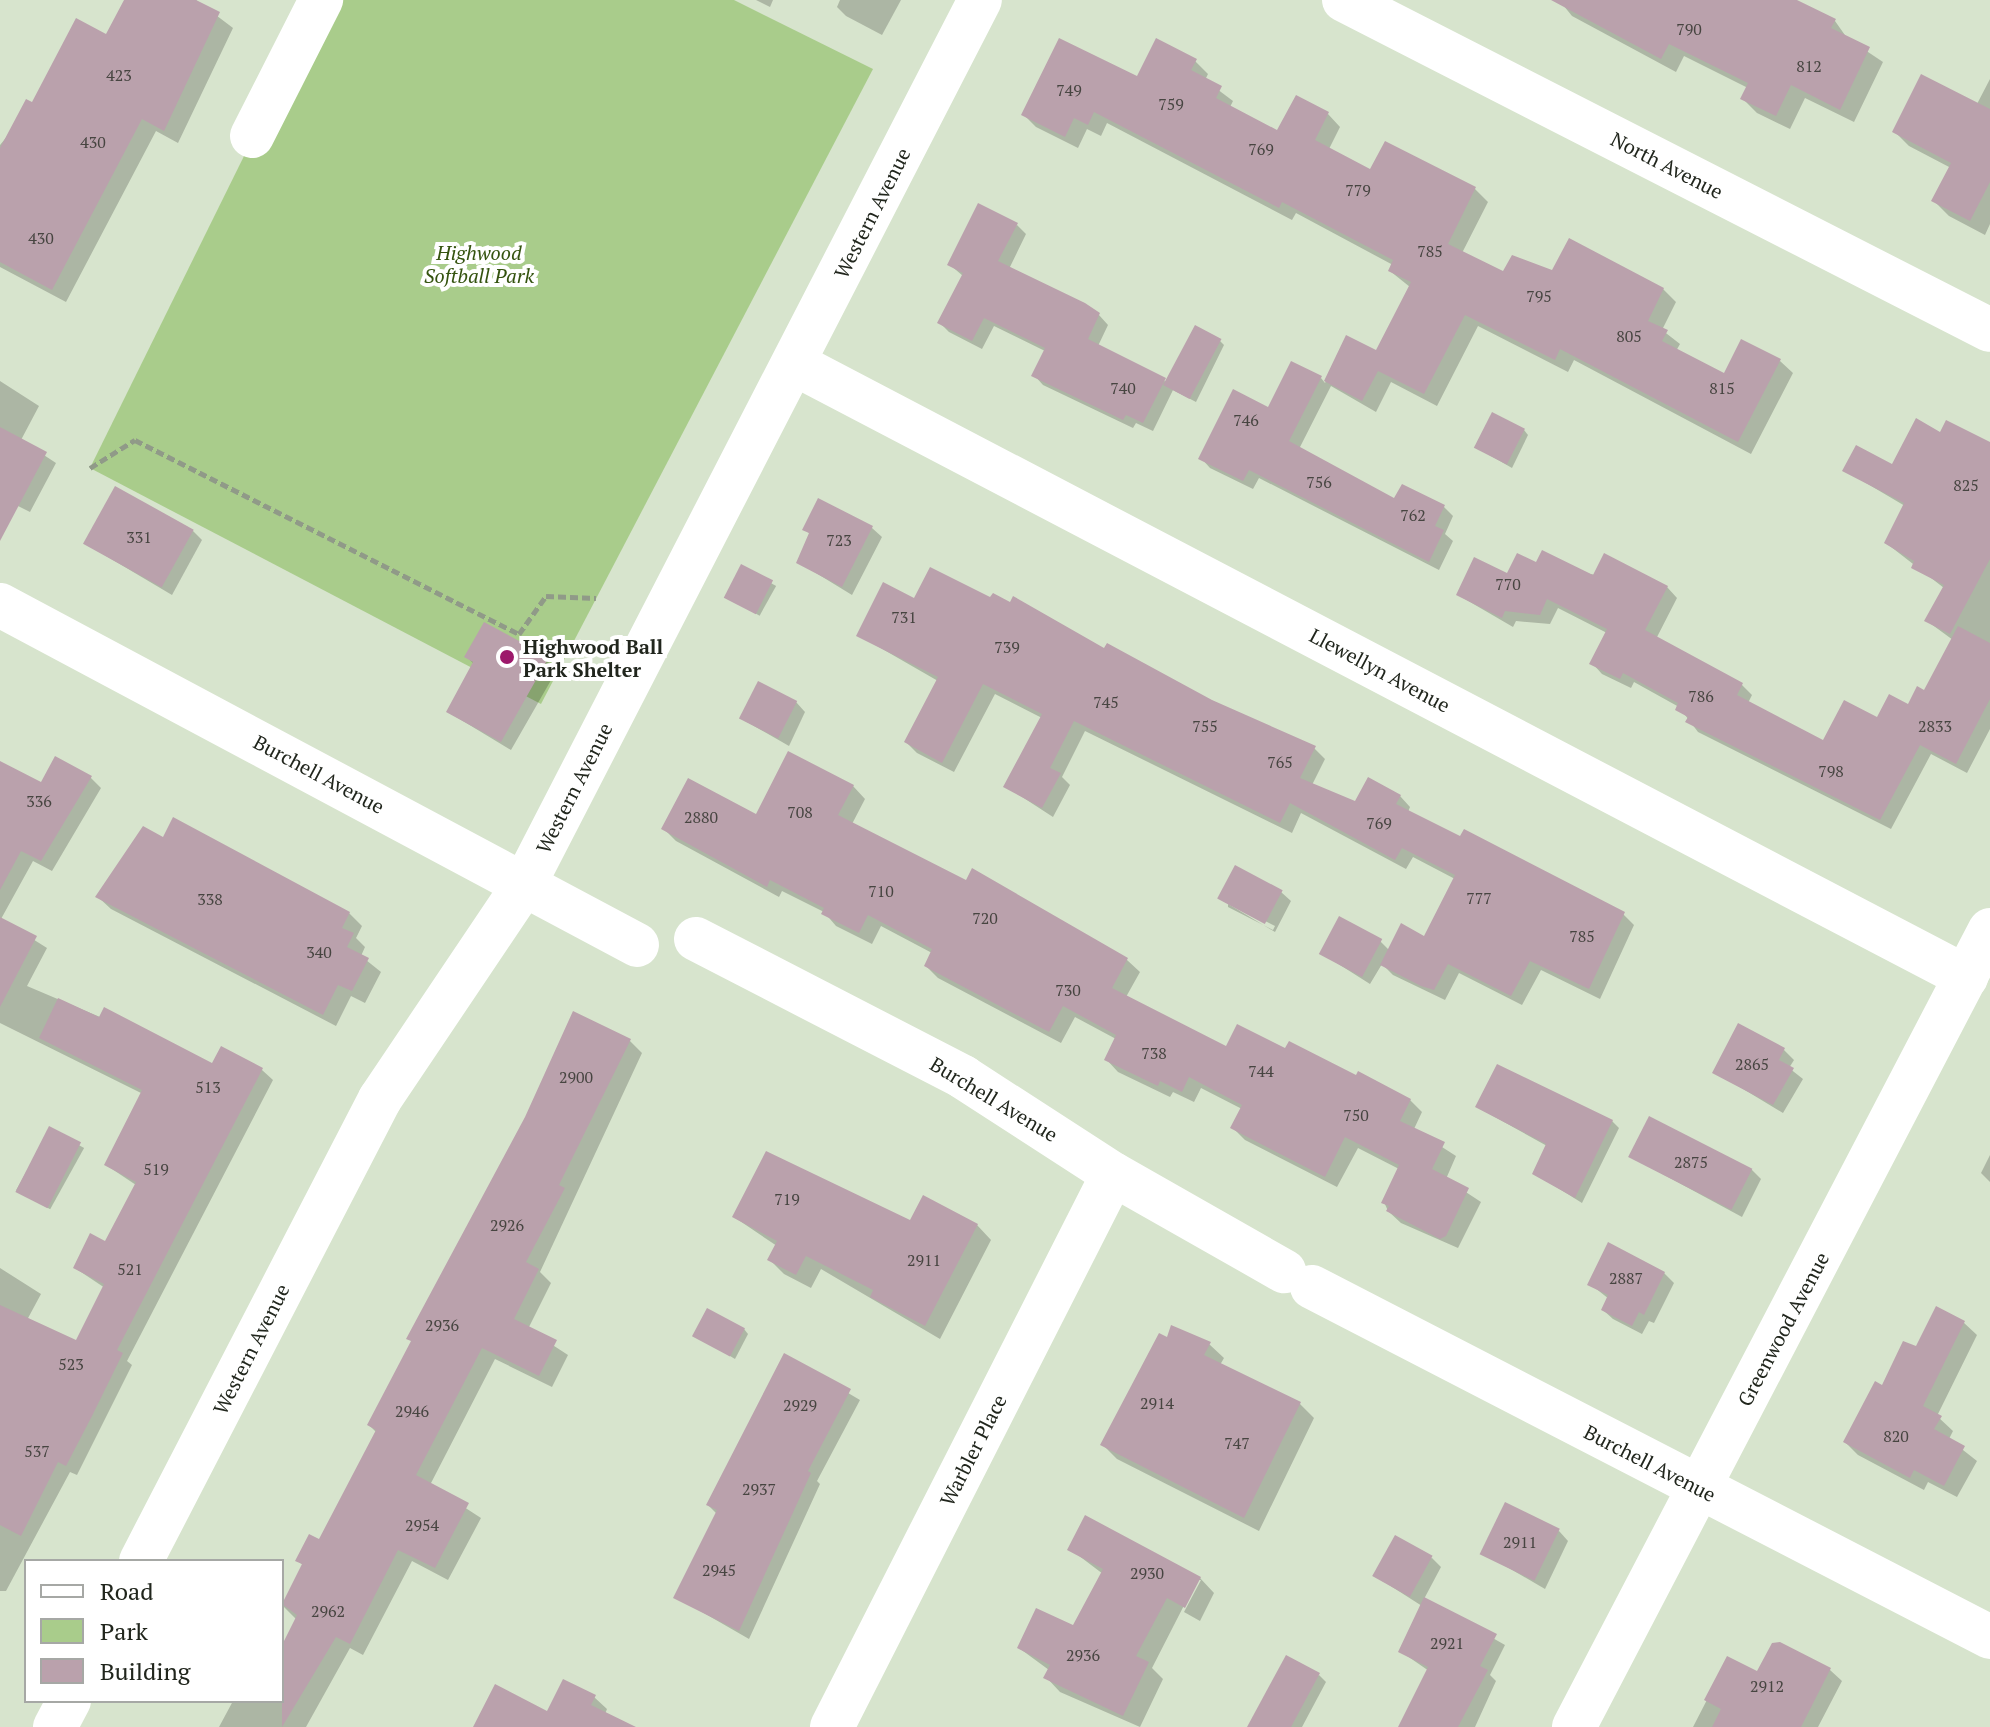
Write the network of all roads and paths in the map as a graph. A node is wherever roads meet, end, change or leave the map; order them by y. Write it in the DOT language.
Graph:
graph roads {
  1 [pos="321,0"];
  2 [pos="980,0"];
  3 [pos="1344,0"];
  4 [pos="252,136"];
  5 [pos="1990,330"];
  6 [pos="795,364"];
  7 [pos="90,468"];
  8 [pos="596,598"];
  9 [pos="4,615"];
  10 [pos="525,883"];
  11 [pos="1990,930"];
  12 [pos="696,939"];
  13 [pos="637,945"];
  14 [pos="1966,977"];
  15 [pos="1113,1174"];
  16 [pos="1700,1489"];
  17 [pos="142,1559"];
  18 [pos="1990,1637"];
  19 [pos="68,1703"];
  20 [pos="55,1727"];
  21 [pos="832,1727"];
  22 [pos="1574,1727"];
  1 -- 4 [label="street"];
  2 -- 6 [label="street, Western Avenue"];
  3 -- 5 [label="street, North Avenue"];
  6 -- 10 [label="street, Western Avenue"];
  6 -- 14 [label="street, Llewellyn Avenue"];
  7 -- 8 [label="path"];
  9 -- 10 [label="street, Burchell Avenue"];
  10 -- 13 [label="street, Burchell Avenue"];
  10 -- 17 [label="street, Western Avenue"];
  11 -- 14 [label="street, Greenwood Avenue"];
  12 -- 15 [label="street, Burchell Avenue"];
  14 -- 16 [label="street, Greenwood Avenue"];
  15 -- 16 [label="street, Burchell Avenue"];
  15 -- 21 [label="street, Warbler Place"];
  16 -- 18 [label="street, Burchell Avenue"];
  16 -- 22 [label="street, Greenwood Avenue"];
  19 -- 20 [label="street"];
}
